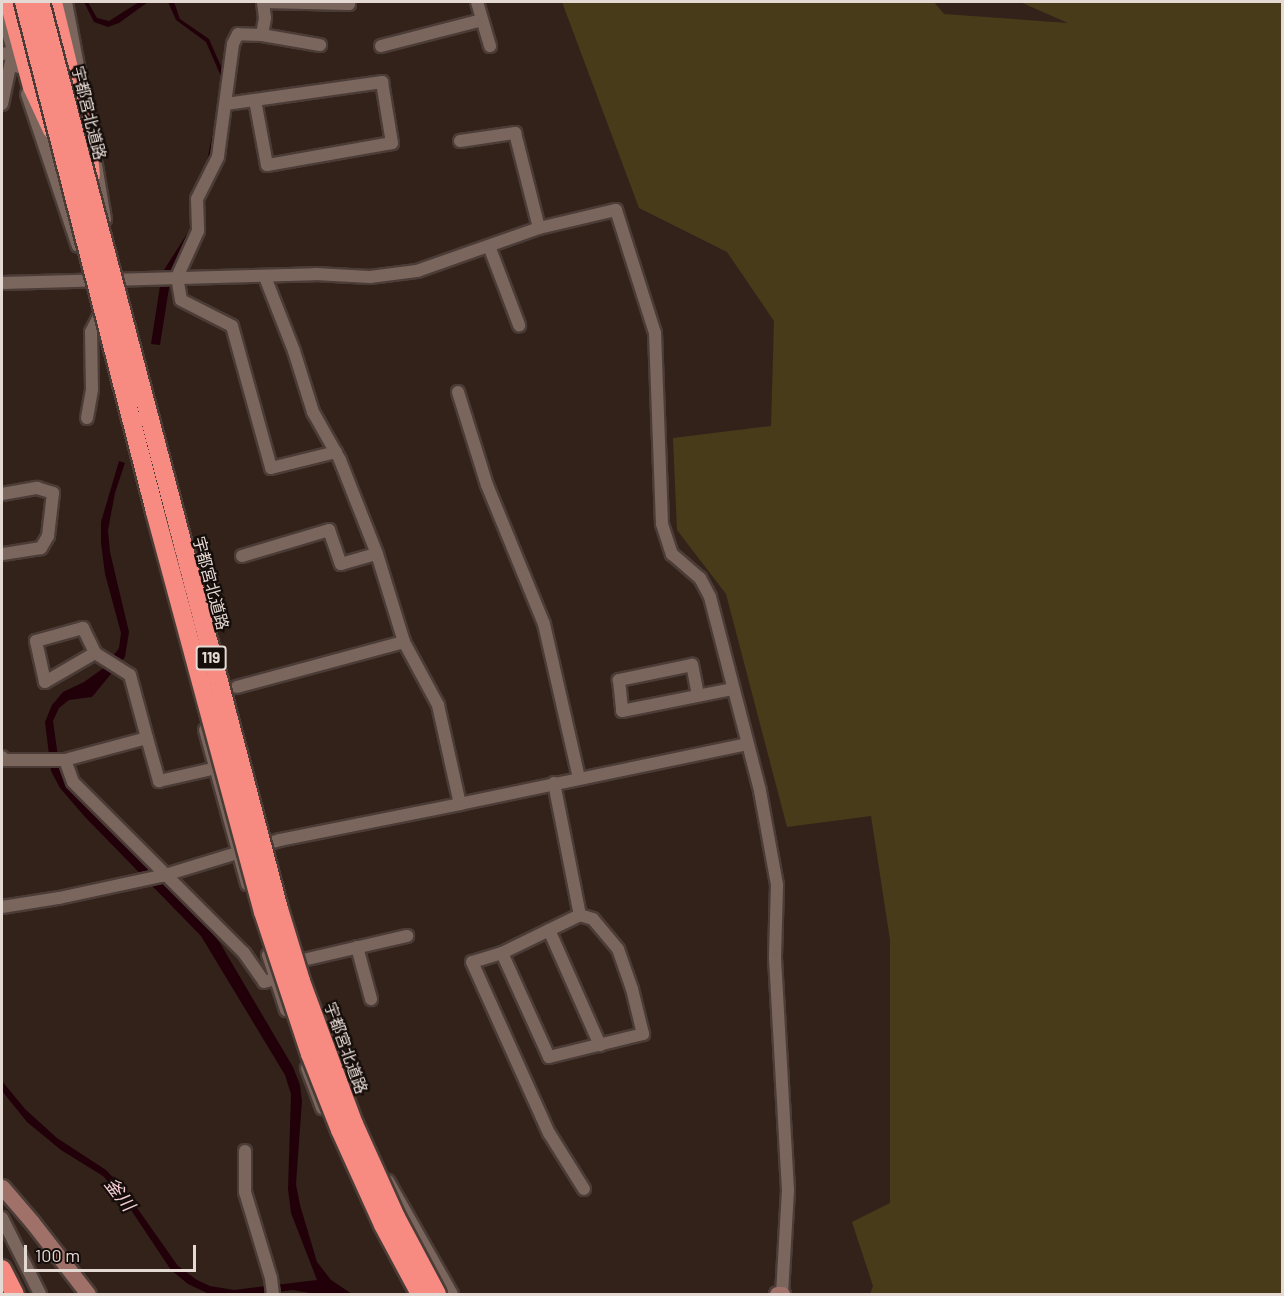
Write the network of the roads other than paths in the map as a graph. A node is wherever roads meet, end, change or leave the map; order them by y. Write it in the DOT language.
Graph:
graph roads {
  1 [pos="9,2"];
  2 [pos="24,2"];
  3 [pos="40,2"];
  4 [pos="52,2"];
  5 [pos="66,2"];
  6 [pos="263,2"];
  7 [pos="312,2"];
  8 [pos="349,2"];
  9 [pos="477,2"];
  10 [pos="2,12"];
  11 [pos="482,20"];
  12 [pos="262,35"];
  13 [pos="320,45"];
  14 [pos="381,46"];
  15 [pos="490,46"];
  16 [pos="7,53"];
  17 [pos="255,100"];
  18 [pos="2,104"];
  19 [pos="226,104"];
  20 [pos="460,141"];
  21 [pos="62,151"];
  22 [pos="95,215"];
  23 [pos="539,228"];
  24 [pos="489,246"];
  25 [pos="177,277"];
  26 [pos="264,277"];
  27 [pos="118,280"];
  28 [pos="90,281"];
  29 [pos="2,283"];
  30 [pos="99,316"];
  31 [pos="519,326"];
  32 [pos="458,392"];
  33 [pos="87,418"];
  34 [pos="336,452"];
  35 [pos="2,494"];
  36 [pos="2,554"];
  37 [pos="377,554"];
  38 [pos="242,556"];
  39 [pos="404,642"];
  40 [pos="95,653"];
  41 [pos="237,687"];
  42 [pos="732,689"];
  43 [pos="698,695"];
  44 [pos="147,738"];
  45 [pos="746,744"];
  46 [pos="2,757"];
  47 [pos="65,760"];
  48 [pos="207,770"];
  49 [pos="579,778"];
  50 [pos="554,783"];
  51 [pos="460,804"];
  52 [pos="267,844"];
  53 [pos="237,852"];
  54 [pos="167,874"];
  55 [pos="2,907"];
  56 [pos="580,915"];
  57 [pos="549,930"];
  58 [pos="407,936"];
  59 [pos="357,947"];
  60 [pos="502,953"];
  61 [pos="303,960"];
  62 [pos="275,979"];
  63 [pos="371,999"];
  64 [pos="600,1045"];
  65 [pos="245,1151"];
  66 [pos="2,1187"];
  67 [pos="584,1189"];
  68 [pos="2,1218"];
  69 [pos="2,1269"];
  70 [pos="15,1294"];
  71 [pos="40,1294"];
  72 [pos="88,1294"];
  73 [pos="273,1294"];
  74 [pos="415,1294"];
  75 [pos="420,1294"];
  76 [pos="437,1294"];
  77 [pos="452,1294"];
  78 [pos="777,1294"];
  79 [pos="782,1294"];
  1 -- 21 [label="highway, bridge"];
  2 -- 21 [label="highway, 119, bridge"];
  3 -- 22 [label="highway, 宇都宮北道路 / 119, bridge"];
  4 -- 22 [label="highway, bridge"];
  5 -- 27 [label="street"];
  6 -- 7 [label="street"];
  6 -- 12 [label="street"];
  7 -- 8 [label="street"];
  9 -- 11 [label="street"];
  10 -- 16 [label="street"];
  11 -- 14 [label="street"];
  11 -- 15 [label="street"];
  12 -- 13 [label="street"];
  12 -- 19 [label="street"];
  16 -- 18 [label="street"];
  16 -- 28 [label="street"];
  17 -- 17 [label="street"];
  17 -- 19 [label="street"];
  19 -- 25 [label="street"];
  20 -- 23 [label="street"];
  21 -- 75 [label="highway, 119, bridge"];
  22 -- 76 [label="highway, 宇都宮北道路 / 119, bridge"];
  23 -- 24 [label="street"];
  23 -- 42 [label="street"];
  24 -- 26 [label="street"];
  24 -- 31 [label="street"];
  25 -- 26 [label="street"];
  25 -- 27 [label="street"];
  25 -- 34 [label="street"];
  26 -- 34 [label="street"];
  27 -- 28 [label="street"];
  27 -- 52 [label="street"];
  28 -- 29 [label="street"];
  28 -- 30 [label="street"];
  30 -- 33 [label="street"];
  30 -- 53 [label="street"];
  32 -- 49 [label="street"];
  34 -- 37 [label="street"];
  35 -- 36 [label="street"];
  37 -- 38 [label="street"];
  37 -- 39 [label="street"];
  39 -- 41 [label="street"];
  39 -- 51 [label="street"];
  40 -- 40 [label="street"];
  40 -- 44 [label="street"];
  42 -- 43 [label="street"];
  42 -- 45 [label="street"];
  43 -- 43 [label="street"];
  44 -- 47 [label="street"];
  44 -- 48 [label="street"];
  45 -- 49 [label="street"];
  45 -- 79 [label="street"];
  46 -- 47 [label="street"];
  47 -- 54 [label="street"];
  49 -- 50 [label="street"];
  50 -- 51 [label="street"];
  50 -- 56 [label="street"];
  51 -- 52 [label="street"];
  52 -- 53 [label="street"];
  52 -- 61 [label="street"];
  53 -- 54 [label="street"];
  53 -- 62 [label="street"];
  54 -- 55 [label="street"];
  54 -- 62 [label="street"];
  56 -- 57 [label="street"];
  56 -- 64 [label="street"];
  57 -- 60 [label="street"];
  57 -- 64 [label="street"];
  58 -- 59 [label="street"];
  59 -- 61 [label="street"];
  59 -- 63 [label="street"];
  60 -- 64 [label="street"];
  60 -- 67 [label="street"];
  61 -- 77 [label="street"];
  62 -- 74 [label="street"];
  65 -- 73 [label="street"];
  66 -- 72 [label="street"];
  68 -- 71 [label="street"];
  69 -- 70 [label="highway"];
  78 -- 79 [label="street"];
}
